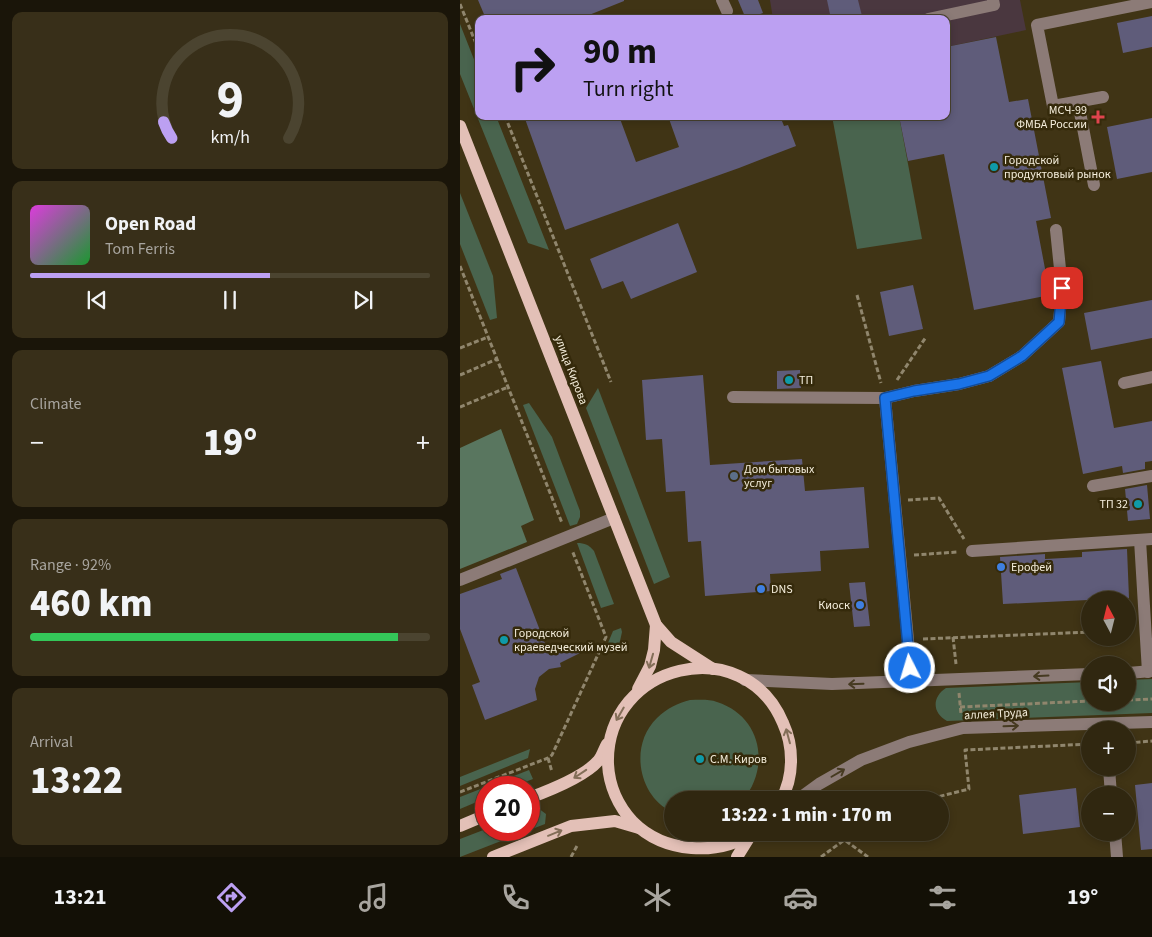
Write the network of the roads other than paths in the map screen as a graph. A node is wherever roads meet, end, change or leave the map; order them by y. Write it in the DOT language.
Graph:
graph roads {
  1 [pos="993,0"];
  2 [pos="1152,2"];
  3 [pos="947,15"];
  4 [pos="1103,97"];
  5 [pos="1078,102"];
  6 [pos="460,126"];
  7 [pos="1094,185"];
  8 [pos="1056,230"];
  9 [pos="1152,377"];
  10 [pos="1124,383"];
  11 [pos="733,397"];
  12 [pos="885,398"];
  13 [pos="1152,476"];
  14 [pos="1093,486"];
  15 [pos="614,518"];
  16 [pos="1146,540"];
  17 [pos="972,551"];
  18 [pos="460,580"];
  19 [pos="656,625"];
  20 [pos="713,669"];
  21 [pos="1150,672"];
  22 [pos="1136,673"];
  23 [pos="1081,674"];
  24 [pos="745,680"];
  25 [pos="912,682"];
  26 [pos="635,694"];
  27 [pos="1152,722"];
  28 [pos="1136,724"];
  29 [pos="1081,727"];
  30 [pos="610,737"];
  31 [pos="784,791"];
  32 [pos="809,791"];
  33 [pos="540,794"];
  34 [pos="475,820"];
  35 [pos="460,826"];
  36 [pos="640,829"];
  37 [pos="740,841"];
  38 [pos="748,841"];
  39 [pos="1116,841"];
  40 [pos="669,846"];
  41 [pos="494,857"];
  42 [pos="677,857"];
  43 [pos="738,857"];
  44 [pos="1117,857"];
  1 -- 3 [label="street"];
  2 -- 5 [label="street"];
  4 -- 5 [label="street"];
  5 -- 7 [label="street"];
  6 -- 15 [label="main road, улица Кирова"];
  8 -- 12 [label="street"];
  9 -- 10 [label="street"];
  11 -- 12 [label="street"];
  12 -- 25 [label="street"];
  13 -- 14 [label="street"];
  15 -- 18 [label="street"];
  15 -- 19 [label="main road, улица Кирова"];
  16 -- 17 [label="street"];
  16 -- 21 [label="street"];
  19 -- 20 [label="main road, улица Кирова"];
  19 -- 26 [label="main road, улица Кирова, one-way"];
  20 -- 24 [label="main road"];
  20 -- 26 [label="main road"];
  21 -- 22 [label="street"];
  23 -- 25 [label="street, one-way"];
  25 -- 24 [label="street, one-way"];
  31 -- 24 [label="main road, one-way"];
  26 -- 30 [label="main road, one-way"];
  27 -- 28 [label="street, аллея Труда"];
  32 -- 29 [label="street, аллея Труда, one-way"];
  30 -- 33 [label="main road, one-way"];
  30 -- 36 [label="main road"];
  34 -- 35 [label="main road"];
  36 -- 40 [label="main road"];
  41 -- 36 [label="main road, one-way"];
  37 -- 40 [label="main road"];
  38 -- 43 [label="main road"];
  39 -- 44 [label="street"];
  40 -- 42 [label="main road"];
}
